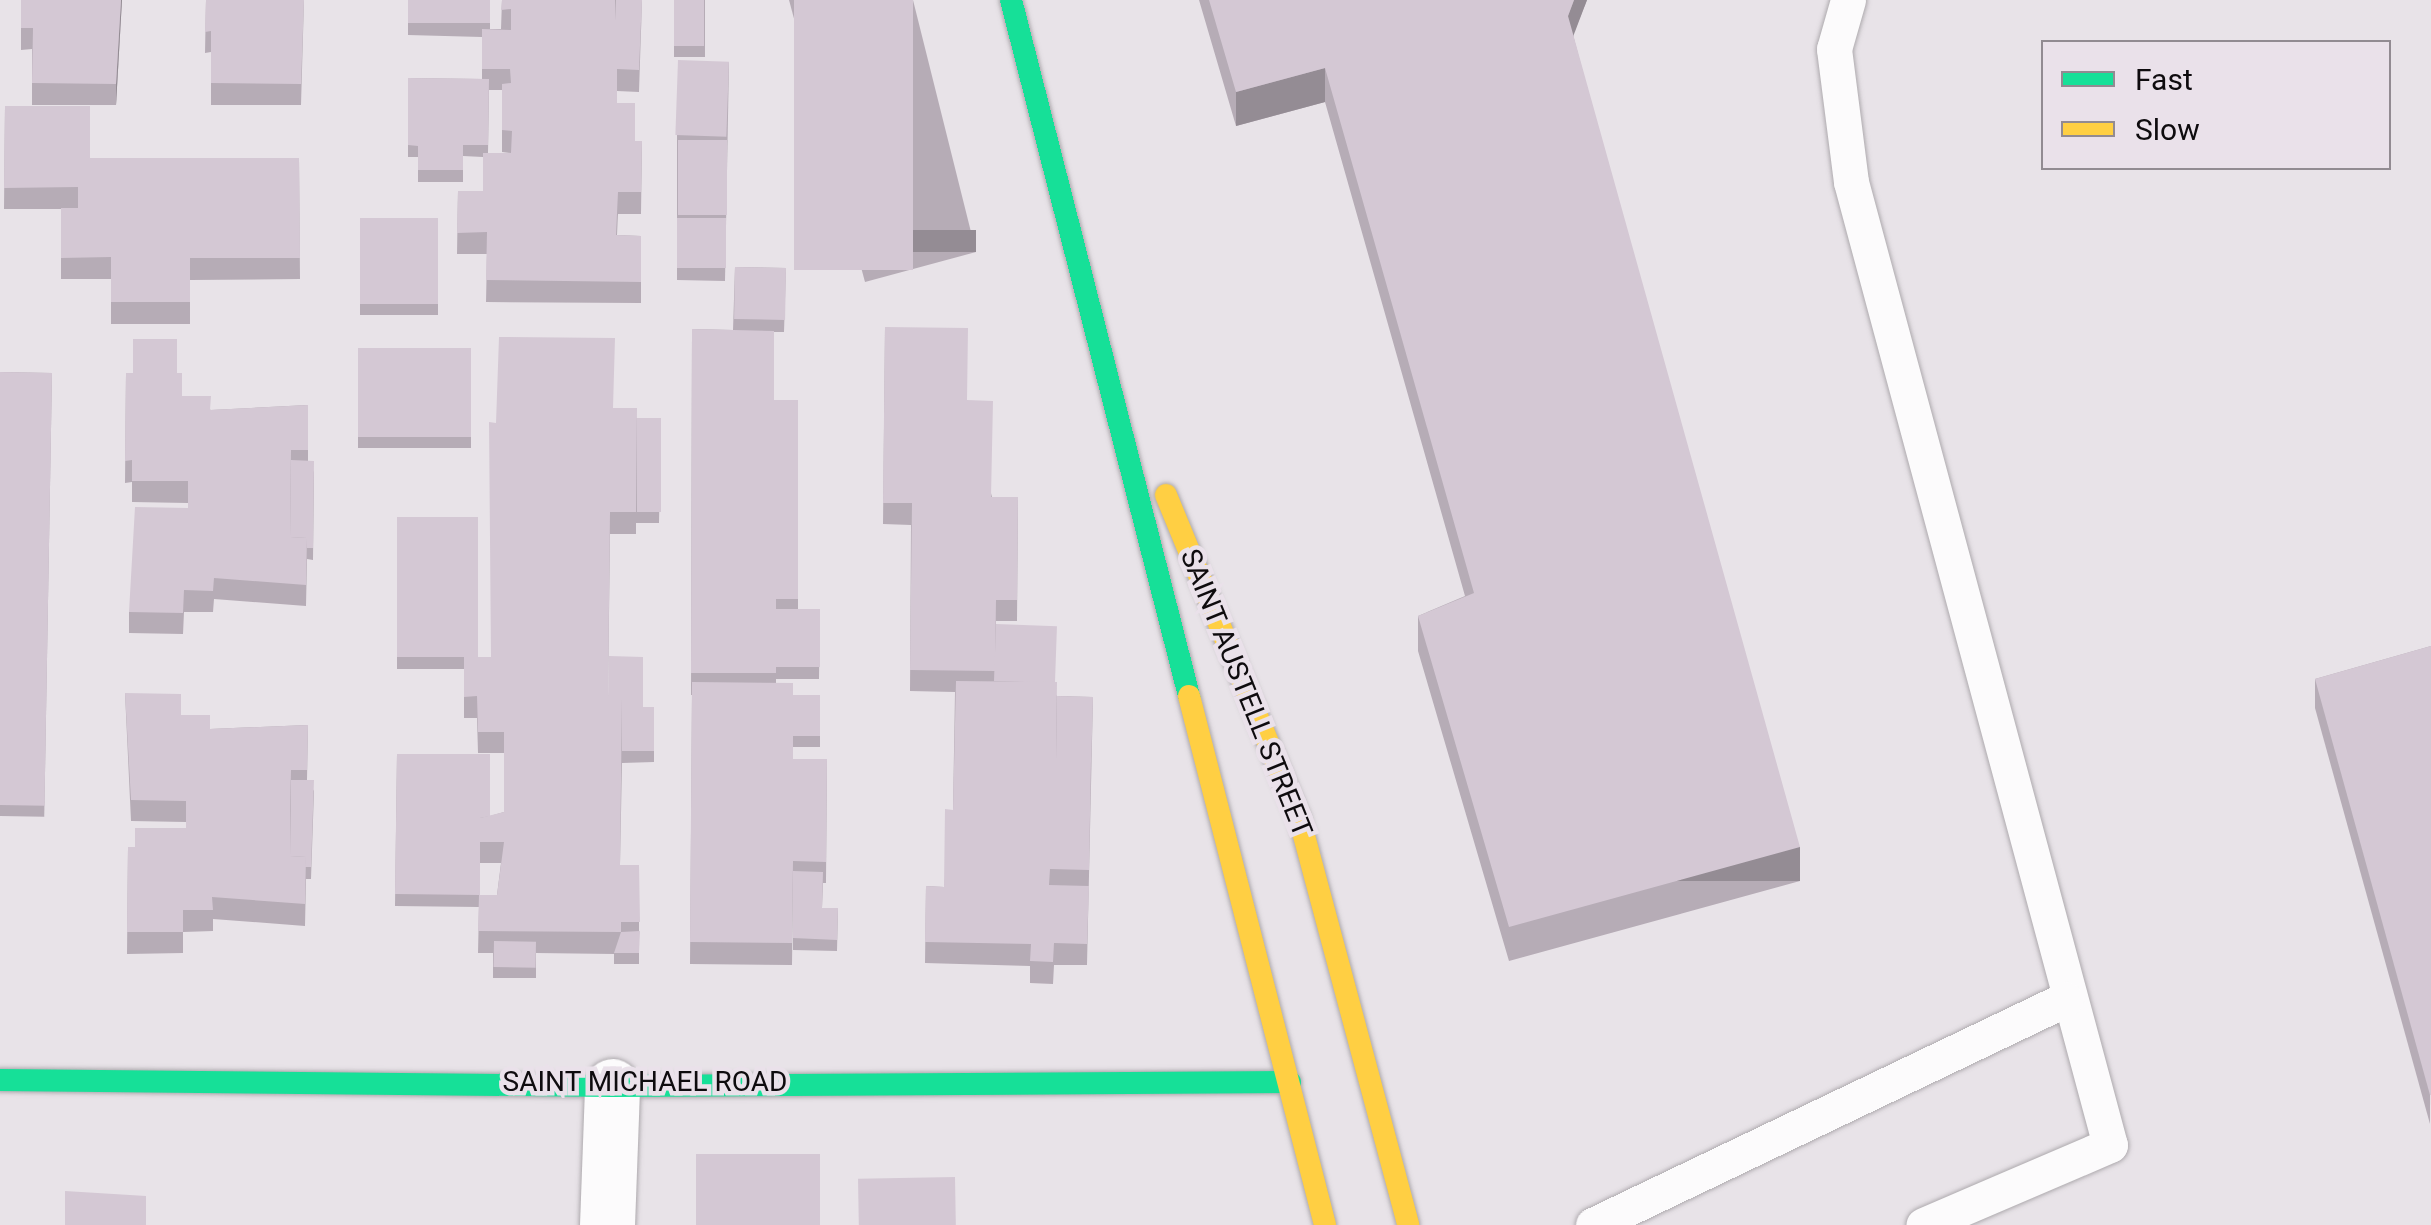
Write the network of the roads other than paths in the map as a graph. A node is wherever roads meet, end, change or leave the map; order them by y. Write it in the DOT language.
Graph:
graph roads {
  1 [pos="1012,0"];
  2 [pos="1848,0"];
  3 [pos="1104,344"];
  4 [pos="2066,998"];
  5 [pos="0,1080"];
  6 [pos="1290,1082"];
  7 [pos="612,1086"];
  8 [pos="1374,1104"];
  9 [pos="608,1225"];
  10 [pos="1325,1225"];
  11 [pos="1408,1225"];
  12 [pos="1438,1225"];
  13 [pos="1593,1225"];
  14 [pos="1922,1225"];
  1 -- 3 [label="street, SAINT AUSTELL STREET"];
  2 -- 4 [label="lane"];
  3 -- 6 [label="street, SAINT AUSTELL STREET"];
  3 -- 8 [label="street, SAINT AUSTELL STREET"];
  4 -- 13 [label="lane"];
  4 -- 14 [label="lane"];
  5 -- 7 [label="street, SAINT MICHAEL ROAD"];
  6 -- 7 [label="street, SAINT MICHAEL ROAD"];
  6 -- 10 [label="street, SAINT AUSTELL STREET"];
  7 -- 9 [label="street"];
  8 -- 11 [label="street, SAINT AUSTELL STREET"];
  8 -- 12 [label="lane"];
}
